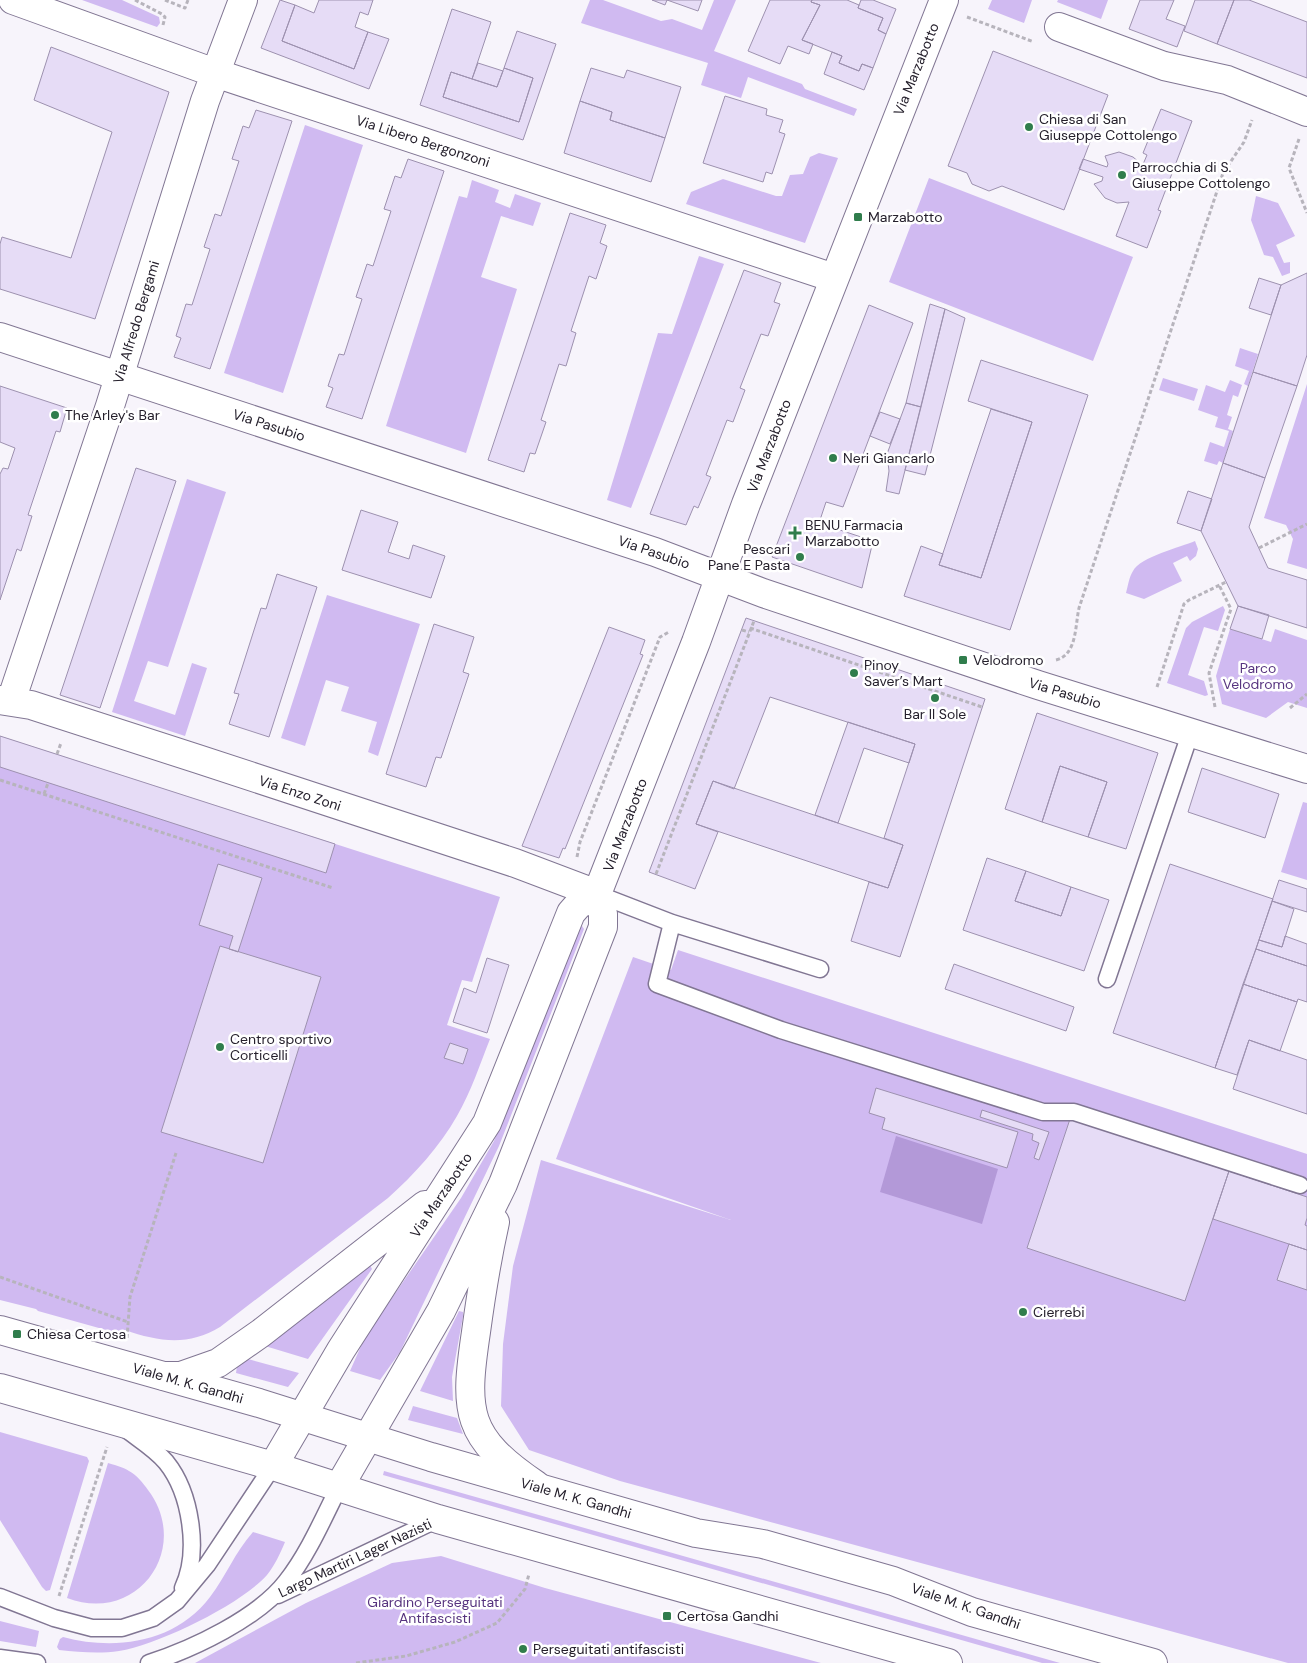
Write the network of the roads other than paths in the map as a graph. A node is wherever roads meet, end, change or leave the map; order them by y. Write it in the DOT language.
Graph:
graph roads {
  1 [pos="13,0"];
  2 [pos="243,0"];
  3 [pos="944,0"];
  4 [pos="1059,27"];
  5 [pos="215,72"];
  6 [pos="1305,121"];
  7 [pos="834,278"];
  8 [pos="0,337"];
  9 [pos="119,376"];
  10 [pos="720,576"];
  11 [pos="6,700"];
  12 [pos="1191,731"];
  13 [pos="1307,769"];
  14 [pos="597,894"];
  15 [pos="672,923"];
  16 [pos="820,969"];
  17 [pos="1106,979"];
  18 [pos="504,1184"];
  19 [pos="1300,1185"];
  20 [pos="446,1189"];
  21 [pos="0,1330"];
  22 [pos="164,1376"];
  23 [pos="0,1388"];
  24 [pos="115,1421"];
  25 [pos="296,1427"];
  26 [pos="368,1437"];
  27 [pos="273,1466"];
  28 [pos="339,1487"];
  29 [pos="539,1487"];
  30 [pos="438,1518"];
  31 [pos="0,1597"];
  32 [pos="271,1598"];
  33 [pos="177,1601"];
  34 [pos="0,1658"];
  35 [pos="37,1663"];
  36 [pos="149,1663"];
  37 [pos="948,1663"];
  38 [pos="1153,1663"];
  1 -- 5 [label="street, Via Libero Bergonzoni"];
  2 -- 5 [label="street, Via Alfredo Bergami"];
  3 -- 7 [label="street, Via Marzabotto"];
  4 -- 6 [label="street"];
  5 -- 7 [label="street, Via Libero Bergonzoni"];
  5 -- 9 [label="street, Via Alfredo Bergami"];
  7 -- 10 [label="street, Via Marzabotto"];
  8 -- 9 [label="street, Via Pasubio"];
  9 -- 10 [label="street, Via Pasubio"];
  9 -- 11 [label="street, Via Alfredo Bergami"];
  10 -- 12 [label="street, Via Pasubio"];
  10 -- 14 [label="street, Via Marzabotto"];
  11 -- 14 [label="street, Via Enzo Zoni"];
  12 -- 13 [label="street, Via Pasubio"];
  12 -- 17 [label="lane"];
  14 -- 15 [label="lane"];
  14 -- 18 [label="street"];
  14 -- 20 [label="street, Via Marzabotto"];
  15 -- 16 [label="lane"];
  15 -- 19 [label="lane"];
  18 -- 26 [label="street"];
  18 -- 29 [label="street"];
  20 -- 22 [label="street"];
  20 -- 25 [label="street, Via Marzabotto"];
  21 -- 22 [label="street, Viale M. K. Gandhi"];
  22 -- 25 [label="street, Viale M. K. Gandhi"];
  23 -- 24 [label="street"];
  24 -- 27 [label="street"];
  24 -- 33 [label="lane"];
  25 -- 26 [label="street, Viale M. K. Gandhi"];
  25 -- 27 [label="street"];
  26 -- 28 [label="street"];
  26 -- 29 [label="street, Viale M. K. Gandhi"];
  27 -- 28 [label="street"];
  27 -- 33 [label="lane"];
  28 -- 30 [label="street"];
  28 -- 32 [label="lane"];
  29 -- 38 [label="street, Viale M. K. Gandhi"];
  30 -- 32 [label="lane, Largo Martiri Lager Nazisti"];
  30 -- 37 [label="street"];
  31 -- 33 [label="lane"];
  32 -- 36 [label="lane"];
  34 -- 35 [label="lane"];
}
